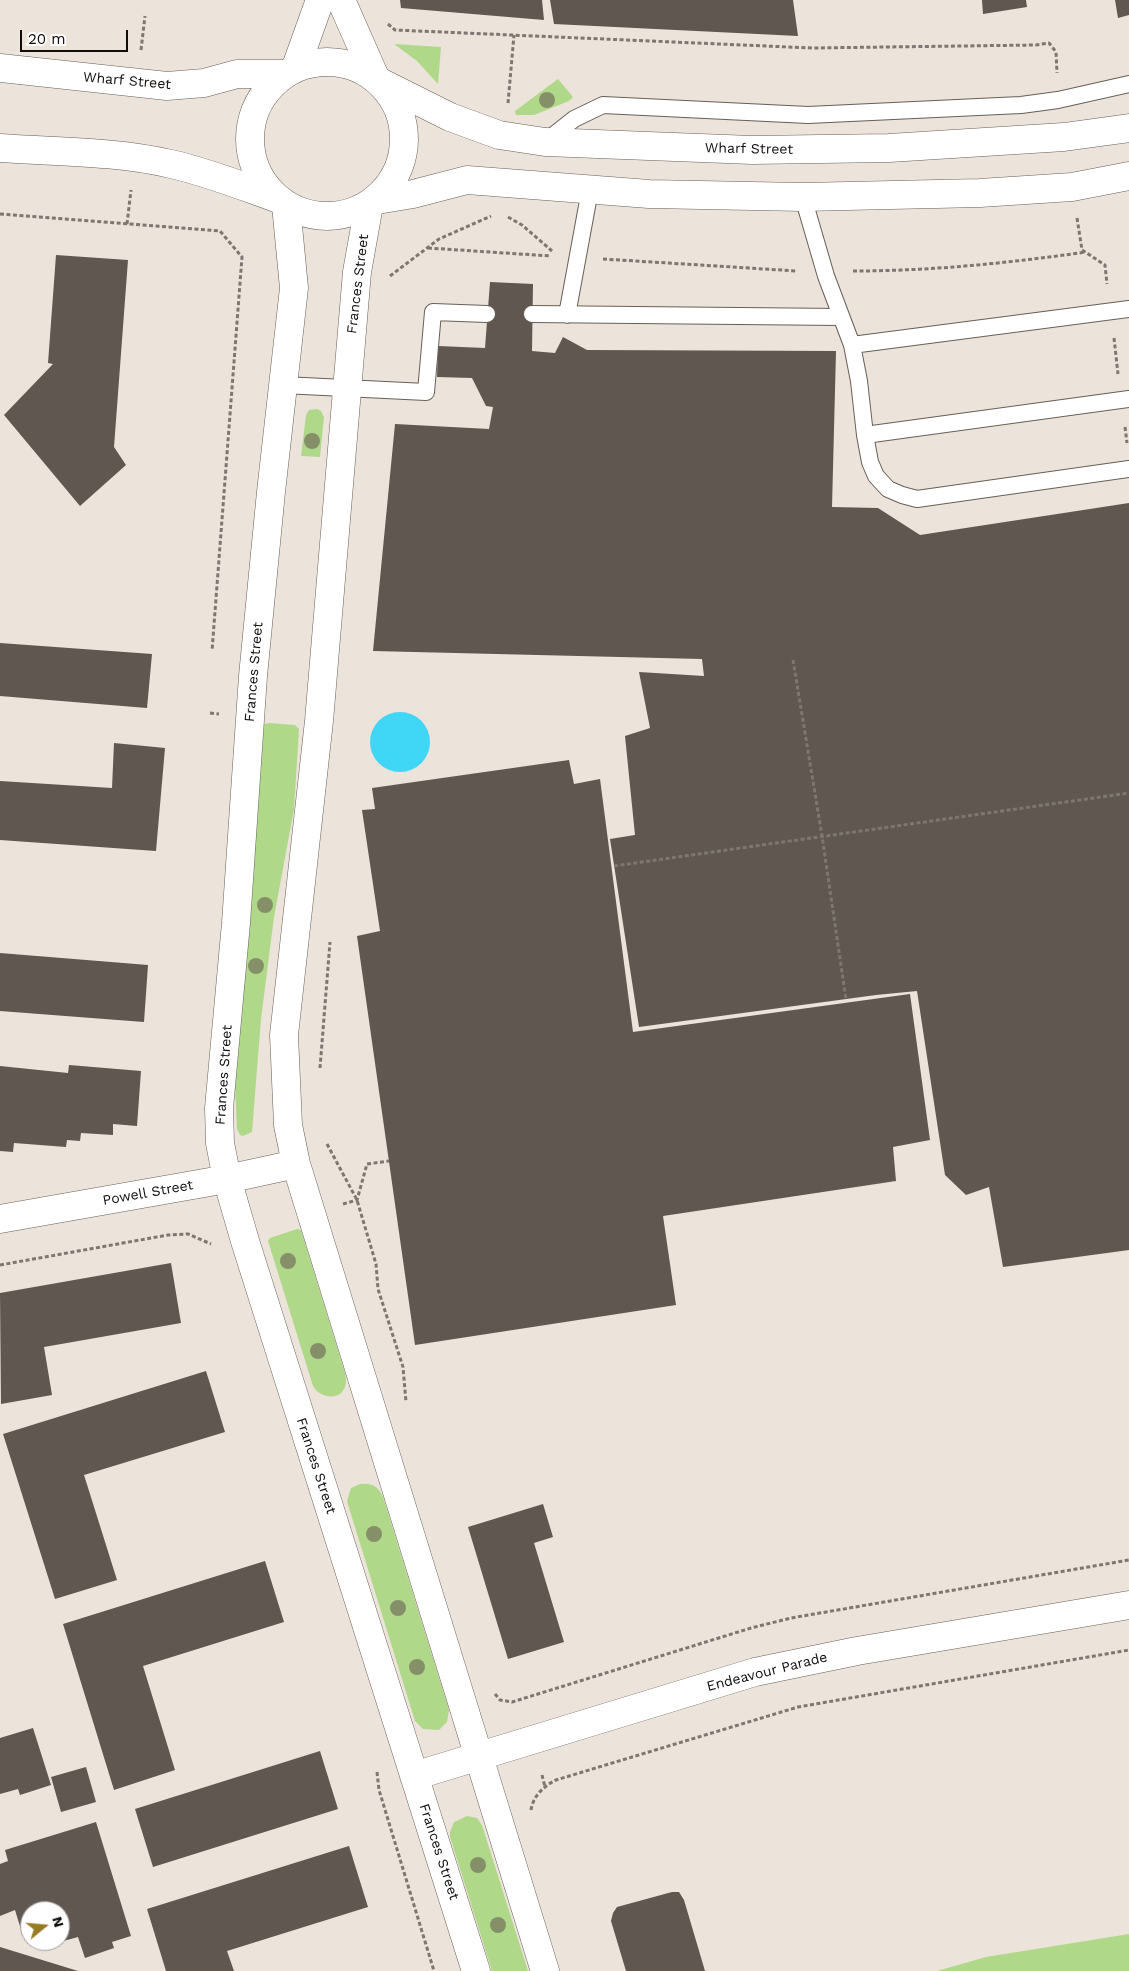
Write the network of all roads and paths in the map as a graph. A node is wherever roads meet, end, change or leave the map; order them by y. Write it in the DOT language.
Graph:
graph roads {
  1 [pos="320,0"];
  2 [pos="341,0"];
  3 [pos="145,16"];
  4 [pos="514,35"];
  5 [pos="140,51"];
  6 [pos="0,68"];
  7 [pos="290,71"];
  8 [pos="378,79"];
  9 [pos="1129,84"];
  10 [pos="507,107"];
  11 [pos="1129,128"];
  12 [pos="545,142"];
  13 [pos="0,148"];
  14 [pos="1129,176"];
  15 [pos="131,190"];
  16 [pos="590,190"];
  17 [pos="803,197"];
  18 [pos="281,201"];
  19 [pos="373,202"];
  20 [pos="498,212"];
  21 [pos="0,214"];
  22 [pos="506,216"];
  23 [pos="127,224"];
  24 [pos="427,248"];
  25 [pos="1086,252"];
  26 [pos="578,258"];
  27 [pos="824,271"];
  28 [pos="389,283"];
  29 [pos="1129,309"];
  30 [pos="487,314"];
  31 [pos="532,314"];
  32 [pos="567,315"];
  33 [pos="841,318"];
  34 [pos="852,345"];
  35 [pos="283,385"];
  36 [pos="347,388"];
  37 [pos="1129,399"];
  38 [pos="865,436"];
  39 [pos="1129,469"];
  40 [pos="212,651"];
  41 [pos="793,660"];
  42 [pos="1129,793"];
  43 [pos="822,836"];
  44 [pos="614,866"];
  45 [pos="330,939"];
  46 [pos="846,999"];
  47 [pos="320,1075"];
  48 [pos="325,1141"];
  49 [pos="389,1161"];
  50 [pos="296,1164"];
  51 [pos="227,1179"];
  52 [pos="356,1200"];
  53 [pos="335,1206"];
  54 [pos="0,1219"];
  55 [pos="218,1249"];
  56 [pos="0,1265"];
  57 [pos="406,1402"];
  58 [pos="1129,1560"];
  59 [pos="1129,1605"];
  60 [pos="1129,1650"];
  61 [pos="493,1688"];
  62 [pos="519,1699"];
  63 [pos="521,1704"];
  64 [pos="479,1756"];
  65 [pos="542,1775"];
  66 [pos="414,1776"];
  67 [pos="545,1786"];
  68 [pos="531,1814"];
  69 [pos="476,1971"];
  70 [pos="546,1971"];
  1 -- 7 [label="street"];
  2 -- 8 [label="street"];
  3 -- 5 [label="path"];
  4 -- 10 [label="path"];
  6 -- 7 [label="street, Wharf Street"];
  7 -- 8 [label="street"];
  7 -- 18 [label="street"];
  8 -- 12 [label="street, Wharf Street"];
  8 -- 19 [label="street"];
  9 -- 12 [label="lane"];
  11 -- 12 [label="street, Wharf Street"];
  13 -- 18 [label="street"];
  14 -- 17 [label="street"];
  15 -- 23 [label="path"];
  16 -- 17 [label="street"];
  16 -- 19 [label="street"];
  16 -- 26 [label="lane"];
  17 -- 27 [label="lane"];
  18 -- 19 [label="street"];
  18 -- 35 [label="street, Frances Street"];
  19 -- 36 [label="street, Frances Street"];
  20 -- 24 [label="path"];
  21 -- 23 [label="path"];
  22 -- 24 [label="path"];
  23 -- 40 [label="path"];
  24 -- 28 [label="path"];
  25 -- 27 [label="path"];
  26 -- 27 [label="path"];
  26 -- 32 [label="lane"];
  27 -- 33 [label="lane"];
  29 -- 34 [label="lane"];
  30 -- 36 [label="lane"];
  31 -- 32 [label="lane"];
  32 -- 33 [label="lane"];
  33 -- 34 [label="lane"];
  34 -- 38 [label="lane"];
  35 -- 36 [label="lane"];
  35 -- 51 [label="street, Frances Street"];
  36 -- 50 [label="street, Frances Street"];
  37 -- 38 [label="lane"];
  38 -- 39 [label="lane"];
  41 -- 43 [label="path"];
  42 -- 43 [label="path"];
  43 -- 44 [label="path"];
  43 -- 46 [label="path"];
  45 -- 47 [label="path"];
  48 -- 52 [label="path"];
  49 -- 52 [label="path"];
  50 -- 51 [label="street, Powell Street"];
  50 -- 64 [label="street, Frances Street"];
  51 -- 54 [label="street, Powell Street"];
  51 -- 66 [label="street, Frances Street"];
  52 -- 53 [label="path"];
  52 -- 57 [label="path"];
  55 -- 56 [label="path"];
  58 -- 62 [label="path"];
  59 -- 64 [label="street, Endeavour Parade"];
  60 -- 67 [label="path"];
  61 -- 62 [label="path"];
  62 -- 63 [label="path"];
  64 -- 66 [label="street, Endeavour Parade"];
  64 -- 70 [label="street, Frances Street"];
  65 -- 67 [label="path"];
  66 -- 69 [label="street, Frances Street"];
  67 -- 68 [label="path"];
}
